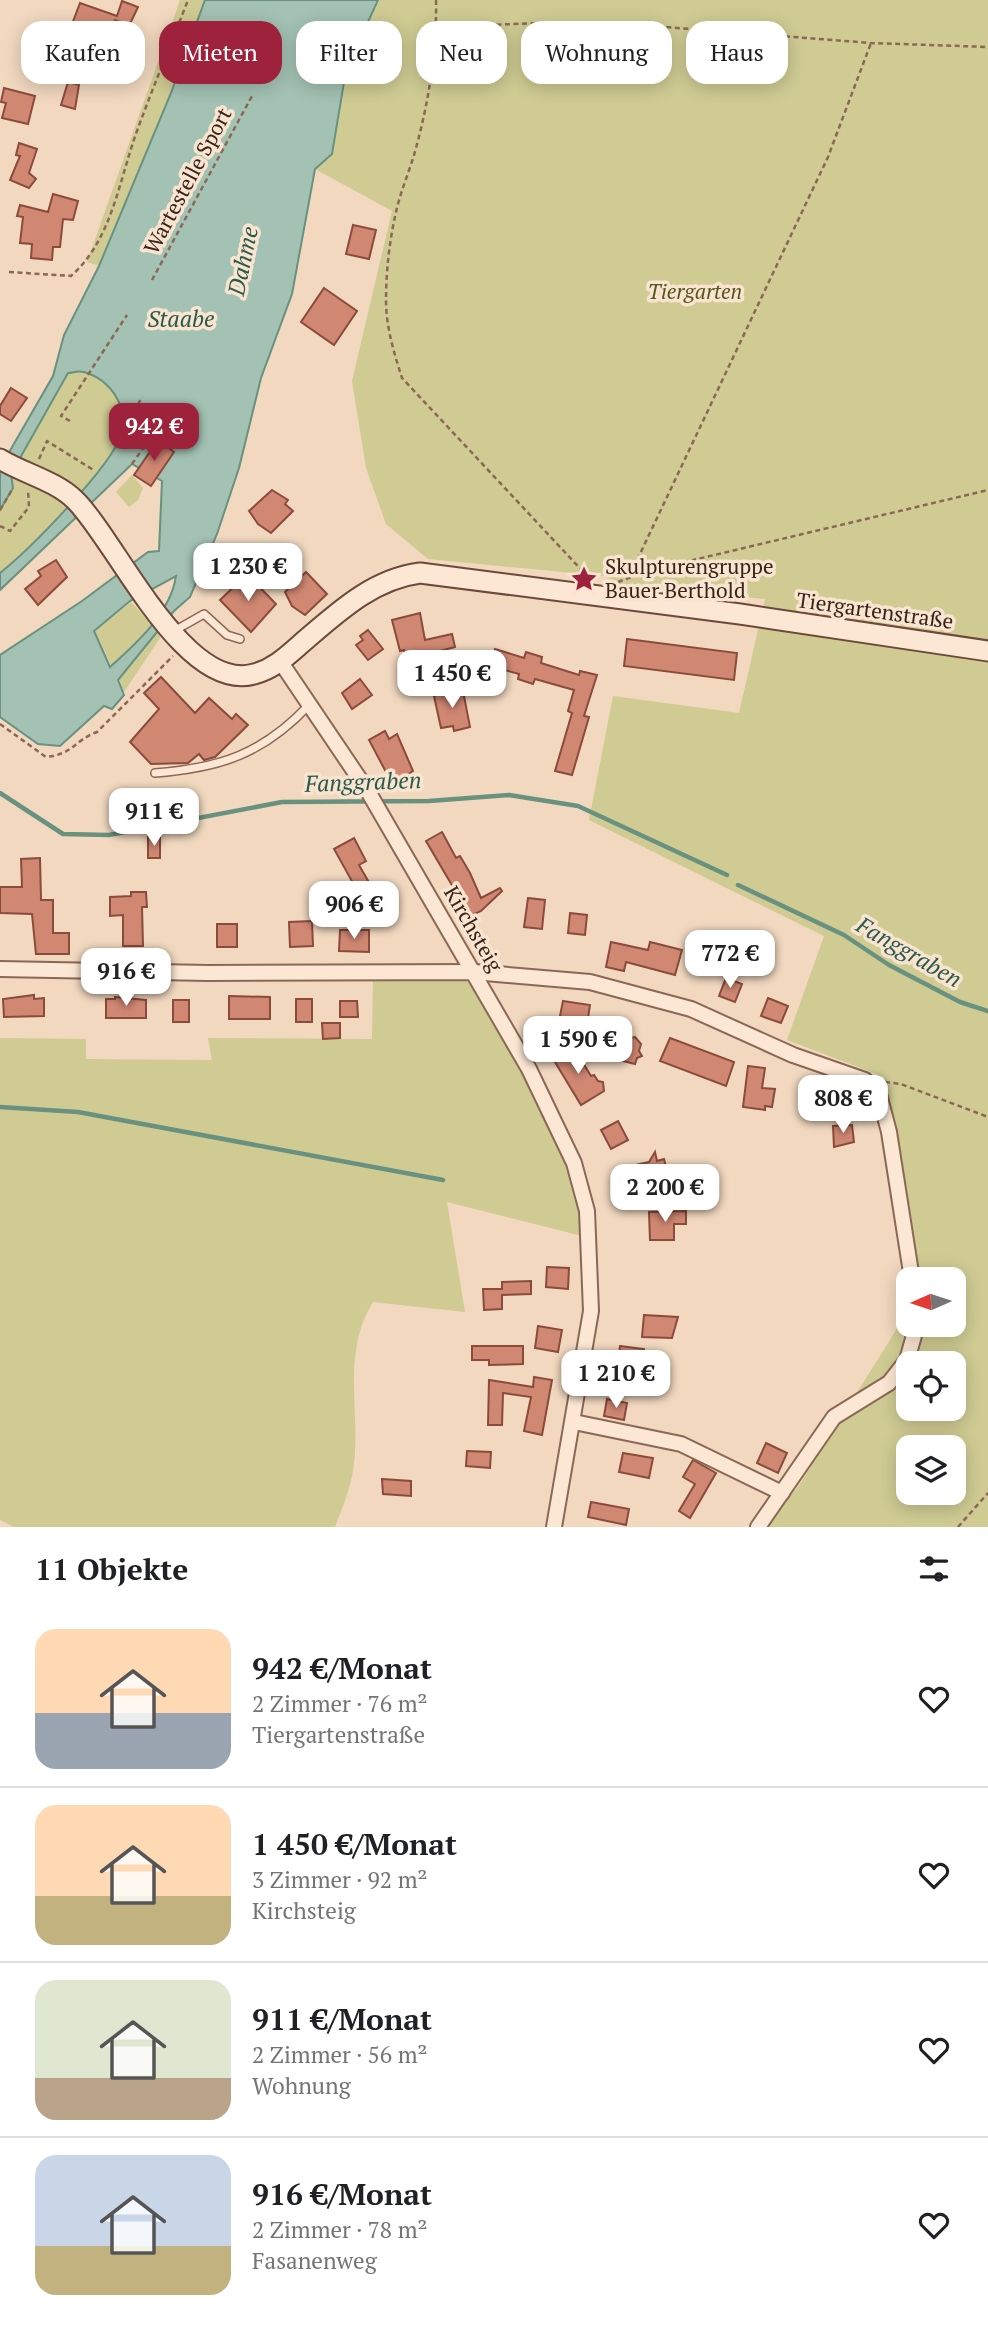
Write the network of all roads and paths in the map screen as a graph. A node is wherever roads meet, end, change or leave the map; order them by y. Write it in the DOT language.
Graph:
graph roads {
  1 [pos="188,0"];
  2 [pos="435,1"];
  3 [pos="437,21"];
  4 [pos="507,24"];
  5 [pos="871,44"];
  6 [pos="988,47"];
  7 [pos="430,84"];
  8 [pos="252,96"];
  9 [pos="9,272"];
  10 [pos="152,280"];
  11 [pos="127,315"];
  12 [pos="142,397"];
  13 [pos="70,421"];
  14 [pos="162,421"];
  15 [pos="121,435"];
  16 [pos="0,459"];
  17 [pos="132,464"];
  18 [pos="95,471"];
  19 [pos="24,477"];
  20 [pos="988,490"];
  21 [pos="0,510"];
  22 [pos="0,526"];
  23 [pos="630,576"];
  24 [pos="594,584"];
  25 [pos="612,585"];
  26 [pos="161,617"];
  27 [pos="240,639"];
  28 [pos="988,650"];
  29 [pos="175,654"];
  30 [pos="280,661"];
  31 [pos="310,704"];
  32 [pos="0,724"];
  33 [pos="155,773"];
  34 [pos="0,969"];
  35 [pos="474,972"];
  36 [pos="865,1080"];
  37 [pos="988,1117"];
  38 [pos="910,1267"];
  39 [pos="914,1337"];
  40 [pos="574,1422"];
  41 [pos="782,1493"];
  42 [pos="988,1493"];
  43 [pos="554,1527"];
  44 [pos="758,1527"];
  45 [pos="958,1527"];
  1 -- 9 [label="path"];
  2 -- 3 [label="path"];
  4 -- 5 [label="path"];
  5 -- 6 [label="path"];
  5 -- 23 [label="path"];
  7 -- 24 [label="path"];
  8 -- 10 [label="path, Wartestelle Sport"];
  11 -- 13 [label="path"];
  12 -- 15 [label="path"];
  14 -- 17 [label="path"];
  16 -- 19 [label="street, Tiergartenstraße"];
  18 -- 19 [label="path"];
  19 -- 21 [label="path"];
  19 -- 22 [label="path"];
  19 -- 26 [label="street, Tiergartenstraße"];
  20 -- 23 [label="path"];
  23 -- 25 [label="path"];
  26 -- 27 [label="lane"];
  26 -- 30 [label="street, Tiergartenstraße"];
  28 -- 30 [label="street, Tiergartenstraße"];
  29 -- 32 [label="path"];
  30 -- 31 [label="street, Kirchsteig"];
  31 -- 33 [label="lane"];
  31 -- 35 [label="street, Kirchsteig"];
  34 -- 35 [label="street"];
  35 -- 36 [label="street"];
  35 -- 40 [label="street, Kirchsteig"];
  36 -- 37 [label="path"];
  36 -- 38 [label="street"];
  39 -- 41 [label="street"];
  40 -- 41 [label="street"];
  40 -- 43 [label="street, Kirchsteig"];
  41 -- 44 [label="street"];
  42 -- 45 [label="path"];
}
